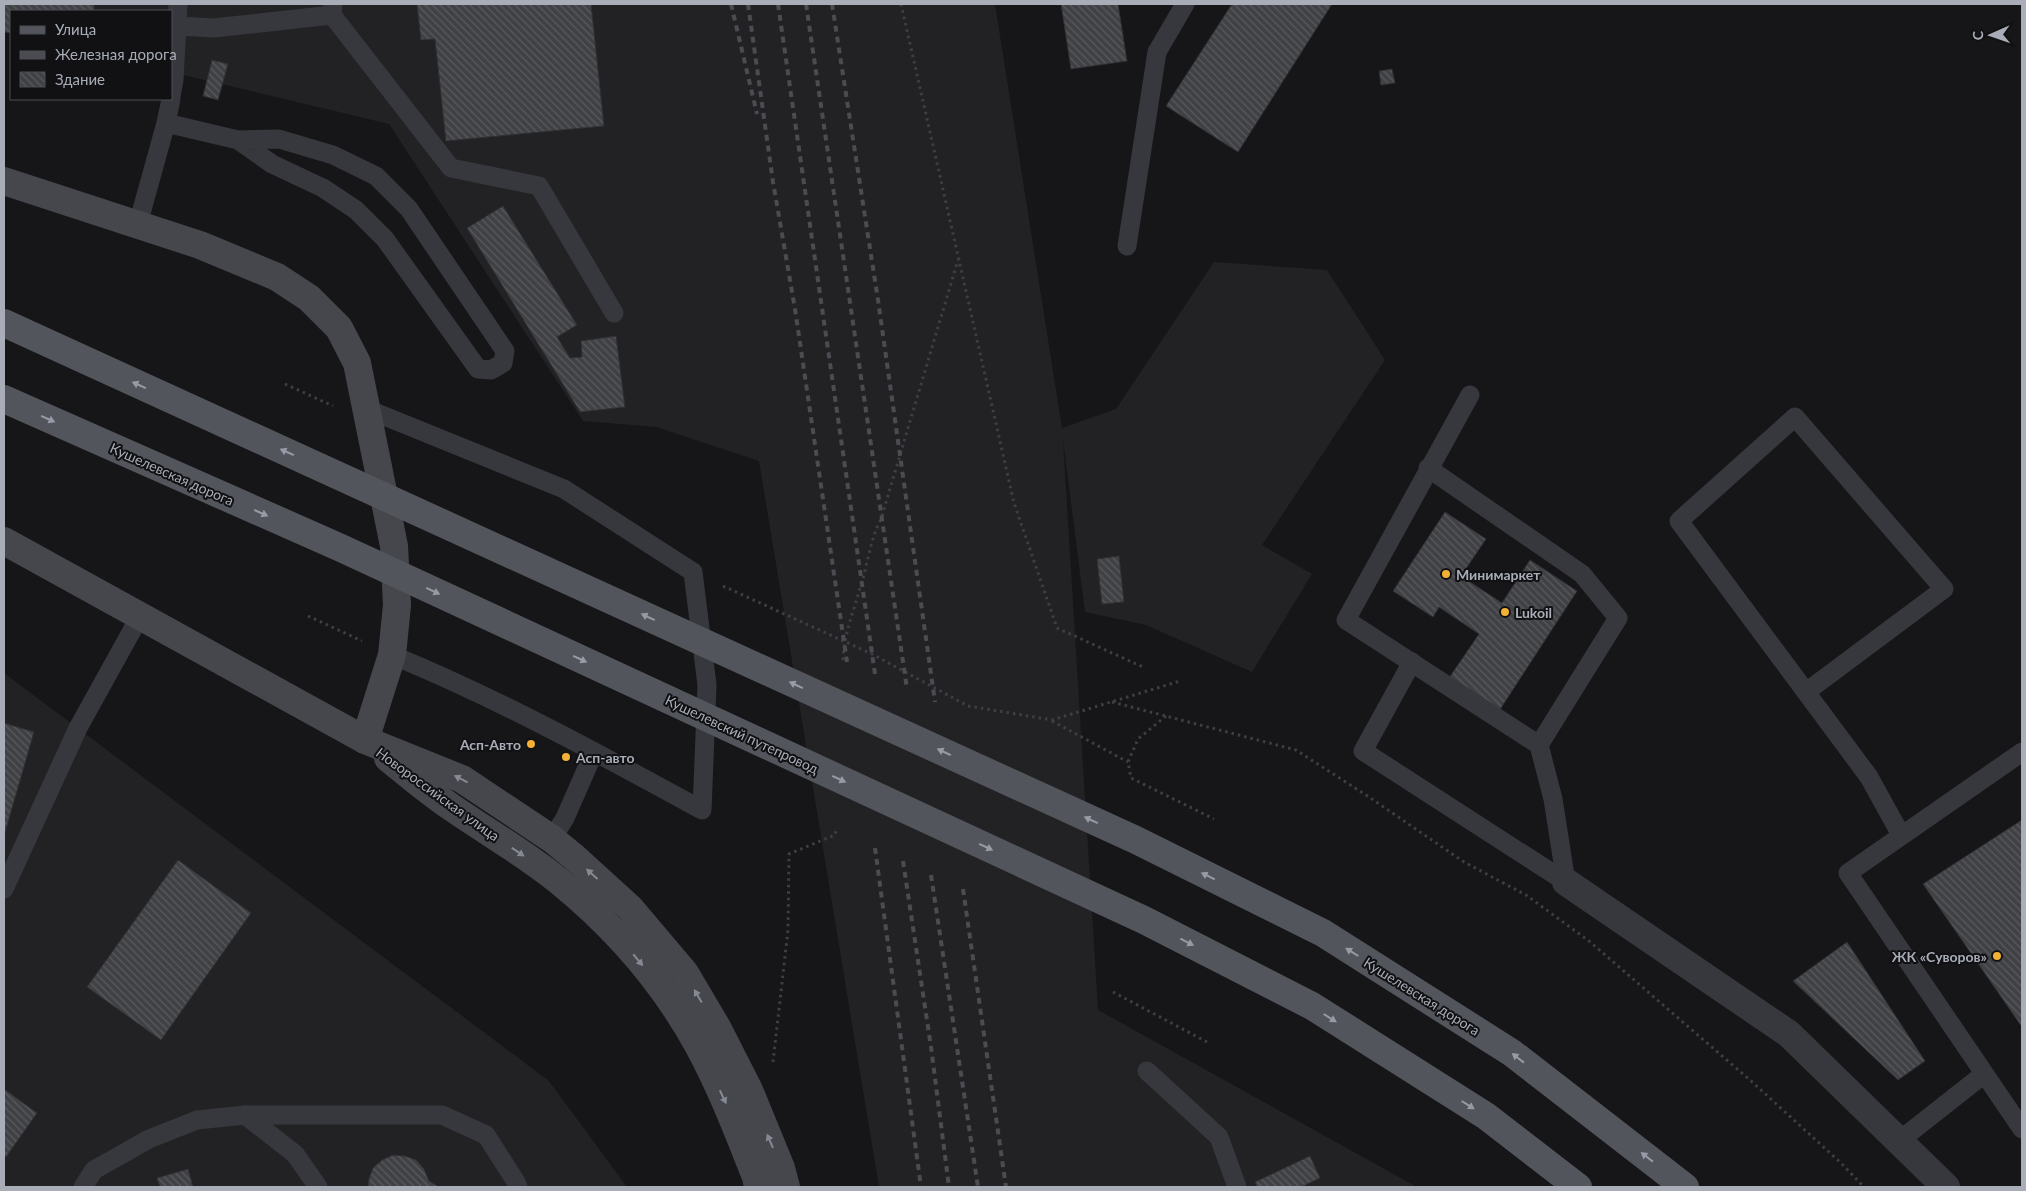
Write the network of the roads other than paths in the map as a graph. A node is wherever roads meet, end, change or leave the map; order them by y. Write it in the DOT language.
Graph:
graph roads {
  1 [pos="178,4"];
  2 [pos="1185,4"];
  3 [pos="332,9"];
  4 [pos="177,26"];
  5 [pos="172,91"];
  6 [pos="170,100"];
  7 [pos="166,123"];
  8 [pos="238,140"];
  9 [pos="4,180"];
  10 [pos="138,224"];
  11 [pos="1127,246"];
  12 [pos="614,313"];
  13 [pos="4,323"];
  14 [pos="1470,395"];
  15 [pos="4,399"];
  16 [pos="369,415"];
  17 [pos="1428,468"];
  18 [pos="4,541"];
  19 [pos="341,548"];
  20 [pos="140,616"];
  21 [pos="392,656"];
  22 [pos="1412,662"];
  23 [pos="1806,692"];
  24 [pos="365,740"];
  25 [pos="1539,746"];
  26 [pos="594,752"];
  27 [pos="2022,752"];
  28 [pos="1901,836"];
  29 [pos="552,839"];
  30 [pos="1566,882"];
  31 [pos="4,889"];
  32 [pos="1147,1071"];
  33 [pos="1984,1074"];
  34 [pos="245,1115"];
  35 [pos="2022,1129"];
  36 [pos="1899,1141"];
  37 [pos="83,1187"];
  38 [pos="318,1187"];
  39 [pos="518,1187"];
  40 [pos="758,1187"];
  41 [pos="786,1187"];
  42 [pos="1237,1187"];
  43 [pos="1578,1187"];
  44 [pos="1685,1187"];
  45 [pos="1946,1187"];
  1 -- 4 [label="lane"];
  2 -- 11 [label="lane"];
  3 -- 4 [label="lane"];
  3 -- 12 [label="lane"];
  4 -- 5 [label="lane"];
  6 -- 7 [label="lane"];
  7 -- 8 [label="lane"];
  7 -- 10 [label="lane"];
  8 -- 8 [label="lane"];
  9 -- 10 [label="main road"];
  10 -- 16 [label="main road"];
  44 -- 13 [label="main road, Кушелевская дорога, one-way"];
  14 -- 17 [label="lane"];
  15 -- 19 [label="main road, Кушелевская дорога, one-way"];
  16 -- 21 [label="main road"];
  16 -- 26 [label="lane"];
  17 -- 22 [label="lane"];
  17 -- 25 [label="lane"];
  18 -- 20 [label="main road"];
  19 -- 43 [label="main road, Кушелевский путепровод, one-way"];
  20 -- 24 [label="main road"];
  20 -- 31 [label="lane"];
  21 -- 24 [label="main road"];
  21 -- 26 [label="lane"];
  22 -- 25 [label="lane"];
  22 -- 30 [label="lane"];
  23 -- 23 [label="lane"];
  23 -- 28 [label="lane"];
  29 -- 24 [label="main road, Новороссийская улица, one-way"];
  24 -- 40 [label="main road, Новороссийская улица, one-way"];
  25 -- 30 [label="lane"];
  26 -- 29 [label="lane"];
  27 -- 28 [label="lane"];
  28 -- 33 [label="lane"];
  41 -- 29 [label="main road, Новороссийская улица, one-way"];
  30 -- 36 [label="street"];
  32 -- 42 [label="lane"];
  33 -- 35 [label="lane"];
  33 -- 36 [label="lane"];
  34 -- 37 [label="lane"];
  34 -- 38 [label="lane"];
  34 -- 39 [label="lane"];
  36 -- 45 [label="street"];
}
